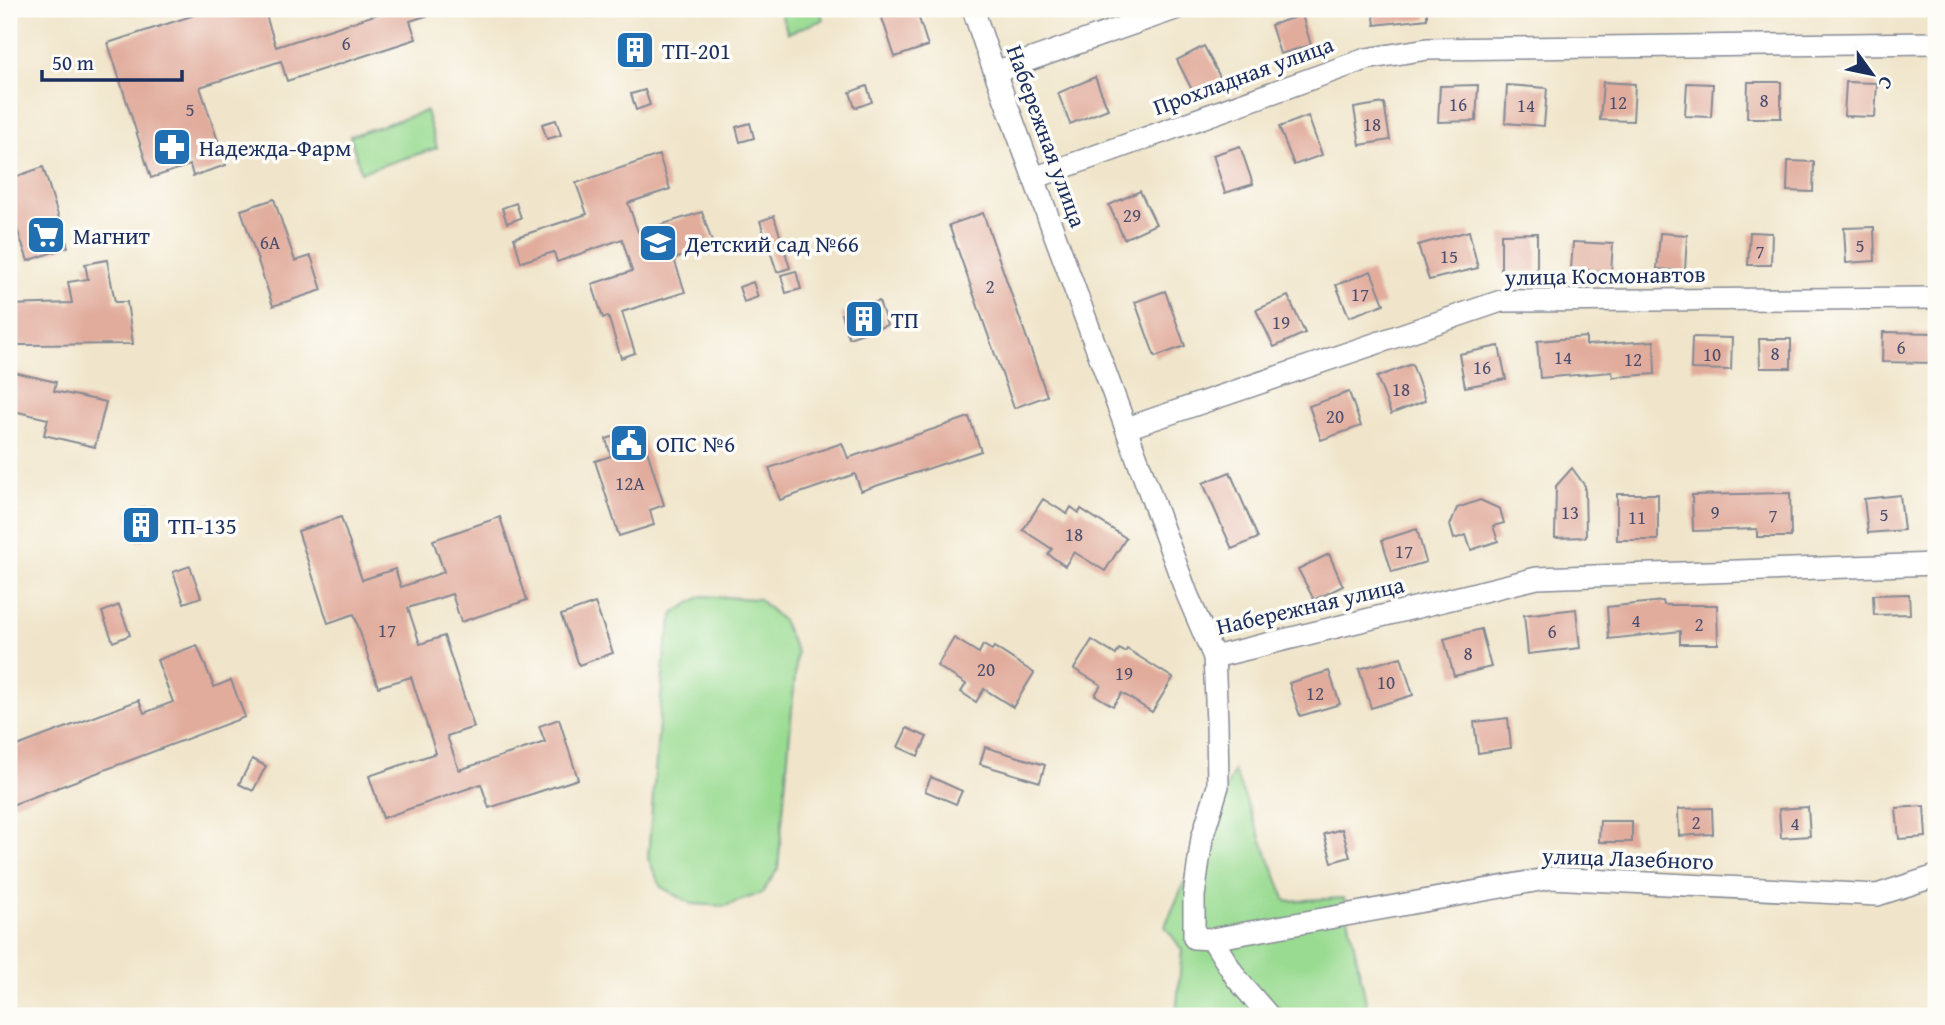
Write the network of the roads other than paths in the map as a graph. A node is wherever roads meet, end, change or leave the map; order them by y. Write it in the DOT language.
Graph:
graph roads {
  1 [pos="974,9"];
  2 [pos="1175,9"];
  3 [pos="1936,43"];
  4 [pos="995,72"];
  5 [pos="1034,178"];
  6 [pos="1936,298"];
  7 [pos="1127,428"];
  8 [pos="1936,564"];
  9 [pos="1214,657"];
  10 [pos="1936,876"];
  11 [pos="1203,939"];
  12 [pos="1269,1016"];
  1 -- 4 [label="street, Набережная улица"];
  2 -- 4 [label="street"];
  3 -- 5 [label="street, Прохладная улица"];
  4 -- 5 [label="street, Набережная улица"];
  5 -- 7 [label="street, Набережная улица"];
  6 -- 7 [label="street, улица Космонавтов"];
  7 -- 9 [label="street, Набережная улица"];
  8 -- 9 [label="street, Набережная улица"];
  9 -- 11 [label="street"];
  10 -- 11 [label="street, улица Лазебного"];
  11 -- 12 [label="street"];
}
